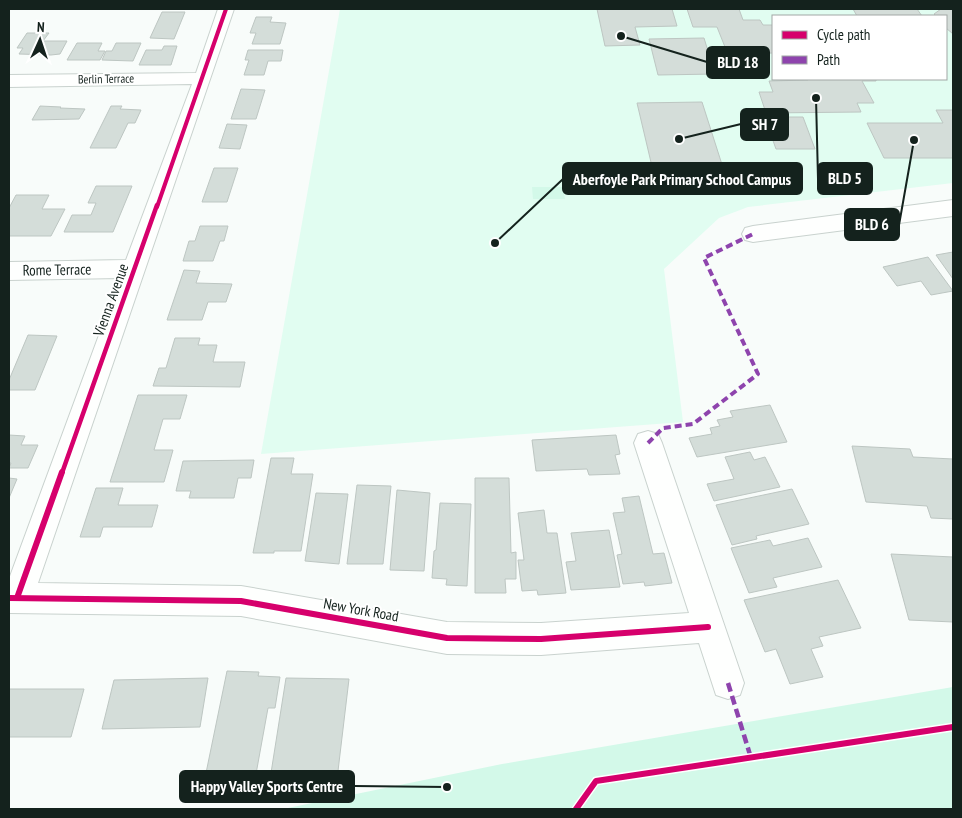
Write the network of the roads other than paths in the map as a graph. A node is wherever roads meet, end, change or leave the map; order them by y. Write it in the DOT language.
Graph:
graph roads {
  1 [pos="226,9"];
  2 [pos="203,78"];
  3 [pos="9,81"];
  4 [pos="953,208"];
  5 [pos="753,234"];
  6 [pos="135,269"];
  7 [pos="9,271"];
  8 [pos="648,443"];
  9 [pos="13,598"];
  10 [pos="708,627"];
  11 [pos="728,683"];
  1 -- 2 [label="street, Vienna Avenue"];
  2 -- 3 [label="street, Berlin Terrace"];
  2 -- 6 [label="street, Vienna Avenue"];
  4 -- 5 [label="street"];
  6 -- 7 [label="street, Rome Terrace"];
  6 -- 9 [label="street, Vienna Avenue"];
  8 -- 10 [label="street"];
  9 -- 10 [label="street, New York Road"];
  10 -- 11 [label="street"];
}
